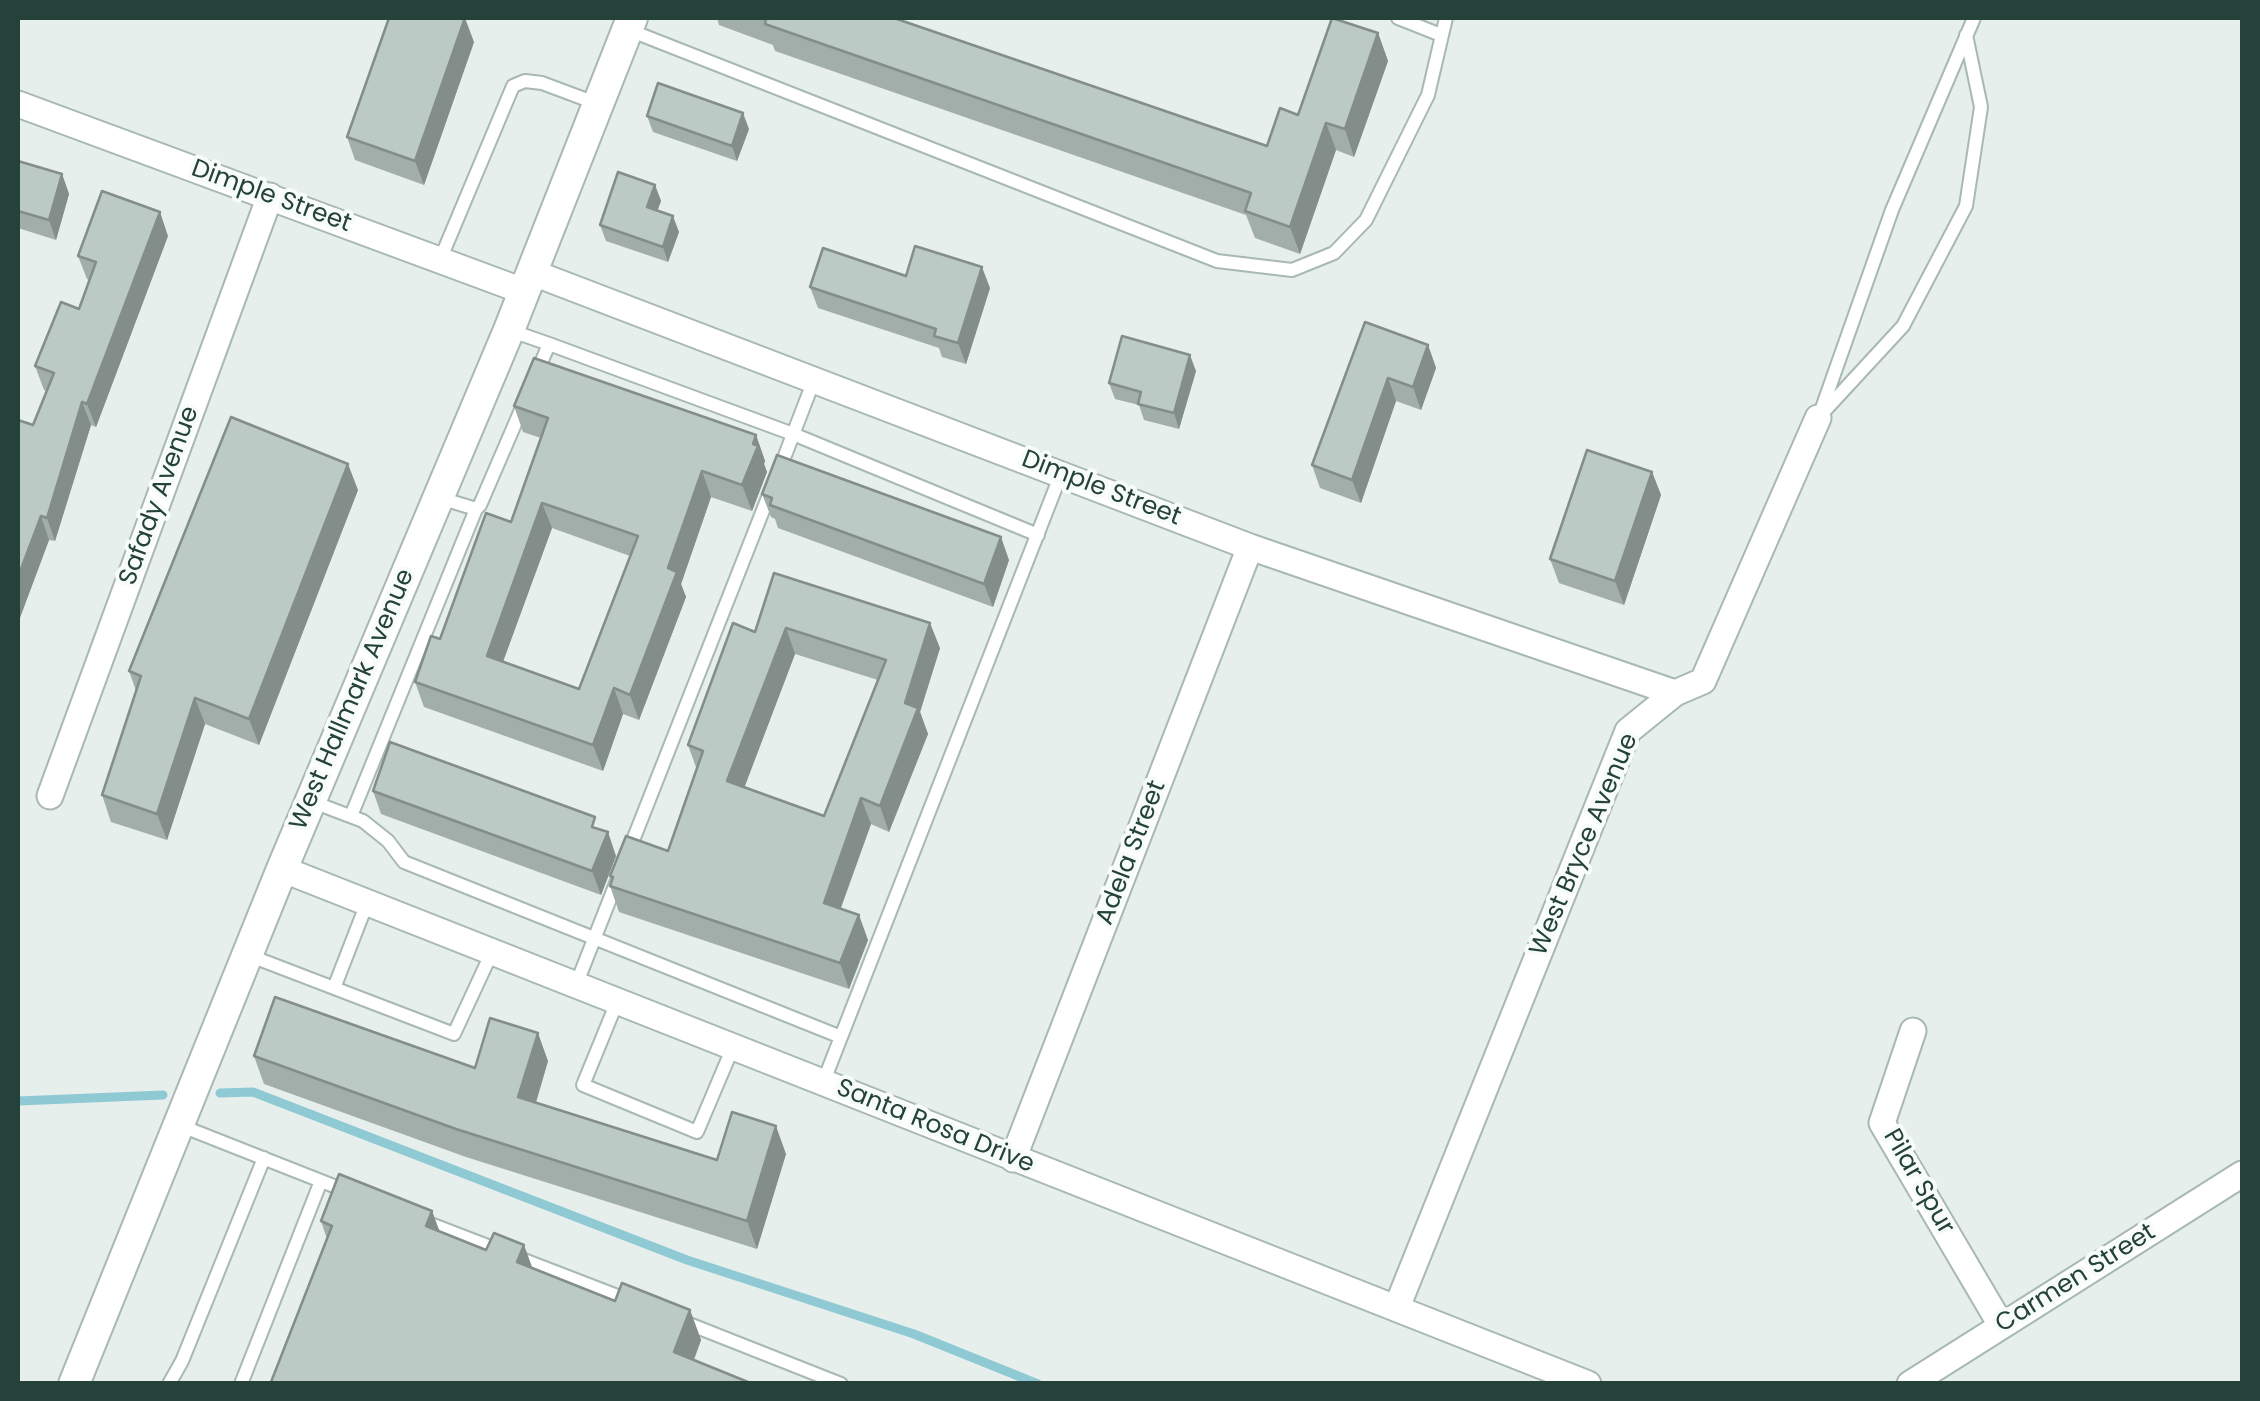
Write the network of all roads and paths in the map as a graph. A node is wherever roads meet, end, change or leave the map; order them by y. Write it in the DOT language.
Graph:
graph roads {
  1 [pos="1398,18"];
  2 [pos="1446,18"];
  3 [pos="1974,18"];
  4 [pos="630,24"];
  5 [pos="1966,34"];
  6 [pos="1440,35"];
  7 [pos="18,104"];
  8 [pos="598,104"];
  9 [pos="270,196"];
  10 [pos="440,260"];
  11 [pos="527,281"];
  12 [pos="509,330"];
  13 [pos="548,344"];
  14 [pos="814,380"];
  15 [pos="1818,418"];
  16 [pos="793,434"];
  17 [pos="1062,474"];
  18 [pos="437,498"];
  19 [pos="476,509"];
  20 [pos="1038,535"];
  21 [pos="1250,547"];
  22 [pos="1675,693"];
  23 [pos="50,796"];
  24 [pos="311,801"];
  25 [pos="351,816"];
  26 [pos="282,869"];
  27 [pos="368,903"];
  28 [pos="594,939"];
  29 [pos="492,952"];
  30 [pos="248,955"];
  31 [pos="576,985"];
  32 [pos="334,988"];
  33 [pos="617,1002"];
  34 [pos="1913,1031"];
  35 [pos="841,1037"];
  36 [pos="733,1048"];
  37 [pos="823,1083"];
  38 [pos="179,1125"];
  39 [pos="264,1158"];
  40 [pos="1013,1158"];
  41 [pos="2242,1174"];
  42 [pos="321,1181"];
  43 [pos="358,1195"];
  44 [pos="414,1217"];
  45 [pos="1397,1307"];
  46 [pos="656,1311"];
  47 [pos="674,1318"];
  48 [pos="2001,1326"];
  49 [pos="74,1384"];
  50 [pos="169,1384"];
  51 [pos="241,1384"];
  52 [pos="841,1384"];
  53 [pos="1588,1384"];
  54 [pos="1910,1384"];
  1 -- 6 [label="lane"];
  2 -- 6 [label="lane"];
  3 -- 5 [label="lane, West Bryce Avenue"];
  4 -- 6 [label="lane"];
  4 -- 8 [label="street, West Hallmark Avenue"];
  5 -- 15 [label="lane, West Bryce Avenue"];
  5 -- 15 [label="lane, West Bryce Avenue"];
  7 -- 9 [label="street, Dimple Street"];
  8 -- 10 [label="lane"];
  8 -- 11 [label="street, West Hallmark Avenue"];
  9 -- 10 [label="street, Dimple Street"];
  9 -- 23 [label="street, Safady Avenue"];
  10 -- 11 [label="street, Dimple Street"];
  11 -- 12 [label="street, West Hallmark Avenue"];
  11 -- 14 [label="street, Dimple Street"];
  12 -- 13 [label="lane"];
  12 -- 18 [label="street, West Hallmark Avenue"];
  13 -- 16 [label="lane"];
  13 -- 19 [label="lane"];
  14 -- 16 [label="lane"];
  14 -- 17 [label="street, Dimple Street"];
  15 -- 22 [label="street, West Bryce Avenue"];
  16 -- 20 [label="lane"];
  16 -- 28 [label="lane"];
  17 -- 20 [label="lane"];
  17 -- 21 [label="street, Dimple Street"];
  18 -- 19 [label="lane"];
  18 -- 24 [label="street, West Hallmark Avenue"];
  19 -- 25 [label="lane"];
  20 -- 35 [label="lane"];
  21 -- 22 [label="street, Dimple Street"];
  21 -- 40 [label="street, Adela Street"];
  22 -- 45 [label="street, West Bryce Avenue"];
  24 -- 25 [label="lane"];
  24 -- 26 [label="street, West Hallmark Avenue"];
  25 -- 28 [label="lane"];
  26 -- 27 [label="street, Santa Rosa Drive"];
  26 -- 30 [label="street, West Hallmark Avenue"];
  27 -- 29 [label="street, Santa Rosa Drive"];
  27 -- 32 [label="lane"];
  28 -- 31 [label="lane"];
  28 -- 35 [label="lane"];
  29 -- 31 [label="street, Santa Rosa Drive"];
  29 -- 32 [label="lane"];
  30 -- 32 [label="lane"];
  30 -- 38 [label="street, West Hallmark Avenue"];
  31 -- 33 [label="street, Santa Rosa Drive"];
  33 -- 36 [label="street, Santa Rosa Drive"];
  33 -- 36 [label="lane"];
  34 -- 48 [label="street, Pilar Spur"];
  35 -- 37 [label="lane"];
  36 -- 37 [label="street, Santa Rosa Drive"];
  37 -- 40 [label="street, Santa Rosa Drive"];
  38 -- 39 [label="lane"];
  38 -- 49 [label="street, West Hallmark Avenue"];
  39 -- 42 [label="lane"];
  39 -- 50 [label="lane"];
  40 -- 45 [label="street, Santa Rosa Drive"];
  41 -- 48 [label="street, Carmen Street"];
  42 -- 43 [label="lane"];
  42 -- 51 [label="lane"];
  44 -- 46 [label="lane"];
  45 -- 53 [label="street, Santa Rosa Drive"];
  47 -- 52 [label="lane"];
  48 -- 54 [label="street, Carmen Street"];
}
